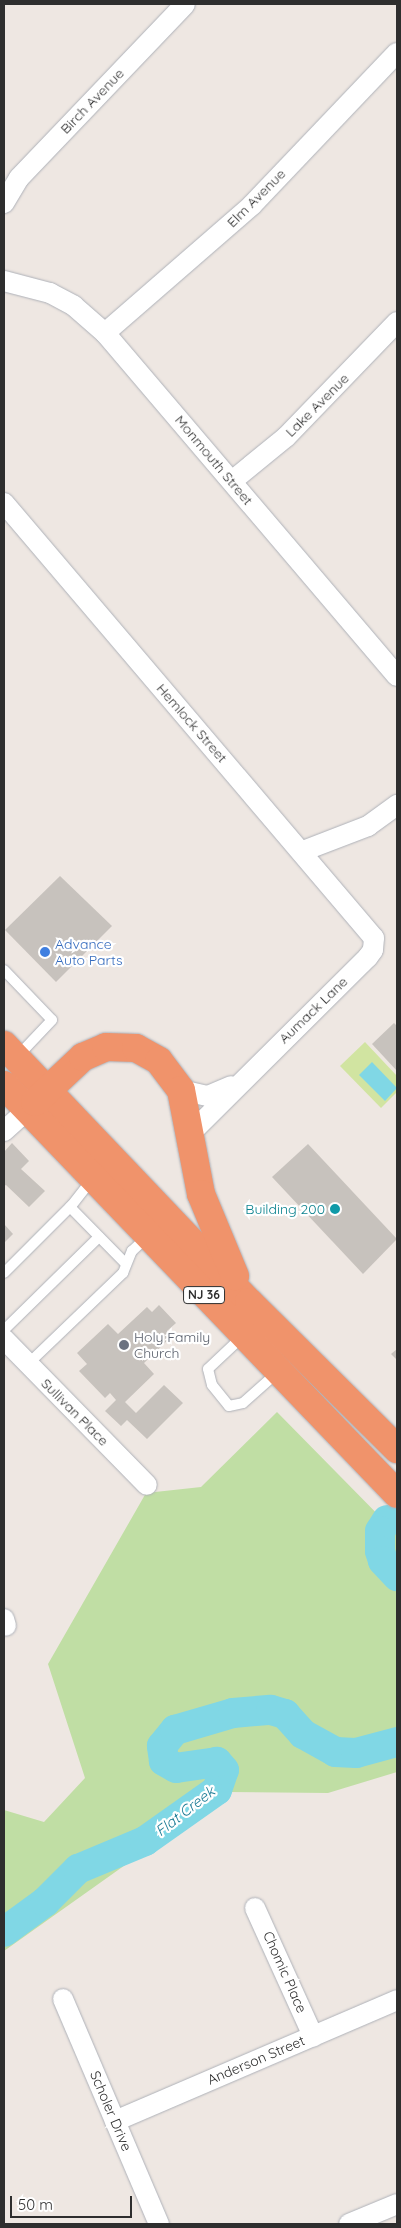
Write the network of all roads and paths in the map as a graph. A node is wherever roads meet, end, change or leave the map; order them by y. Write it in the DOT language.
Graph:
graph roads {
  1 [pos="185,4"];
  2 [pos="397,53"];
  3 [pos="4,203"];
  4 [pos="4,281"];
  5 [pos="397,322"];
  6 [pos="105,333"];
  7 [pos="232,481"];
  8 [pos="4,503"];
  9 [pos="397,676"];
  10 [pos="397,805"];
  11 [pos="302,852"];
  12 [pos="374,945"];
  13 [pos="4,970"];
  14 [pos="10,1051"];
  15 [pos="248,1073"];
  16 [pos="4,1085"];
  17 [pos="48,1089"];
  18 [pos="181,1090"];
  19 [pos="28,1110"];
  20 [pos="4,1131"];
  21 [pos="189,1135"];
  22 [pos="93,1178"];
  23 [pos="70,1207"];
  24 [pos="148,1236"];
  25 [pos="99,1237"];
  26 [pos="126,1264"];
  27 [pos="4,1273"];
  28 [pos="249,1302"];
  29 [pos="4,1330"];
  30 [pos="243,1336"];
  31 [pos="4,1339"];
  32 [pos="28,1364"];
  33 [pos="278,1372"];
  34 [pos="397,1449"];
  35 [pos="147,1485"];
  36 [pos="389,1487"];
  37 [pos="255,1908"];
  38 [pos="63,1999"];
  39 [pos="397,2000"];
  40 [pos="313,2036"];
  41 [pos="115,2121"];
  42 [pos="397,2204"];
  43 [pos="159,2224"];
  44 [pos="349,2224"];
  1 -- 3 [label="street, Birch Avenue"];
  2 -- 6 [label="street, Elm Avenue"];
  4 -- 6 [label="street, Monmouth Street"];
  5 -- 7 [label="street, Lake Avenue"];
  6 -- 7 [label="street, Monmouth Street"];
  7 -- 9 [label="street, Monmouth Street"];
  8 -- 11 [label="street, Hemlock Street"];
  10 -- 11 [label="street"];
  11 -- 12 [label="street, Hemlock Street"];
  12 -- 15 [label="street, Aumack Lane"];
  13 -- 14 [label="lane"];
  14 -- 17 [label="highway, NJ 36"];
  15 -- 18 [label="street, Aumack Lane"];
  15 -- 21 [label="street, Aumack Lane"];
  16 -- 19 [label="highway, NJ 36"];
  17 -- 18 [label="highway"];
  17 -- 19 [label="highway"];
  17 -- 28 [label="highway, NJ 36"];
  18 -- 21 [label="highway"];
  19 -- 20 [label="street"];
  19 -- 22 [label="highway, NJ 36"];
  21 -- 28 [label="highway"];
  22 -- 23 [label="lane"];
  22 -- 24 [label="highway, NJ 36"];
  23 -- 25 [label="lane"];
  23 -- 27 [label="lane"];
  24 -- 26 [label="lane"];
  24 -- 30 [label="highway, NJ 36"];
  25 -- 26 [label="lane"];
  25 -- 29 [label="lane"];
  26 -- 32 [label="lane"];
  28 -- 34 [label="highway, NJ 36"];
  30 -- 33 [label="highway, NJ 36"];
  30 -- 33 [label="lane"];
  31 -- 32 [label="street, Sullivan Place"];
  32 -- 35 [label="street, Sullivan Place"];
  33 -- 36 [label="highway, NJ 36"];
  37 -- 40 [label="street, Chomic Place"];
  38 -- 41 [label="street, Scholer Drive"];
  39 -- 40 [label="street, Anderson Street"];
  40 -- 41 [label="street, Anderson Street"];
  41 -- 43 [label="street, Scholer Drive"];
  42 -- 44 [label="street"];
}
